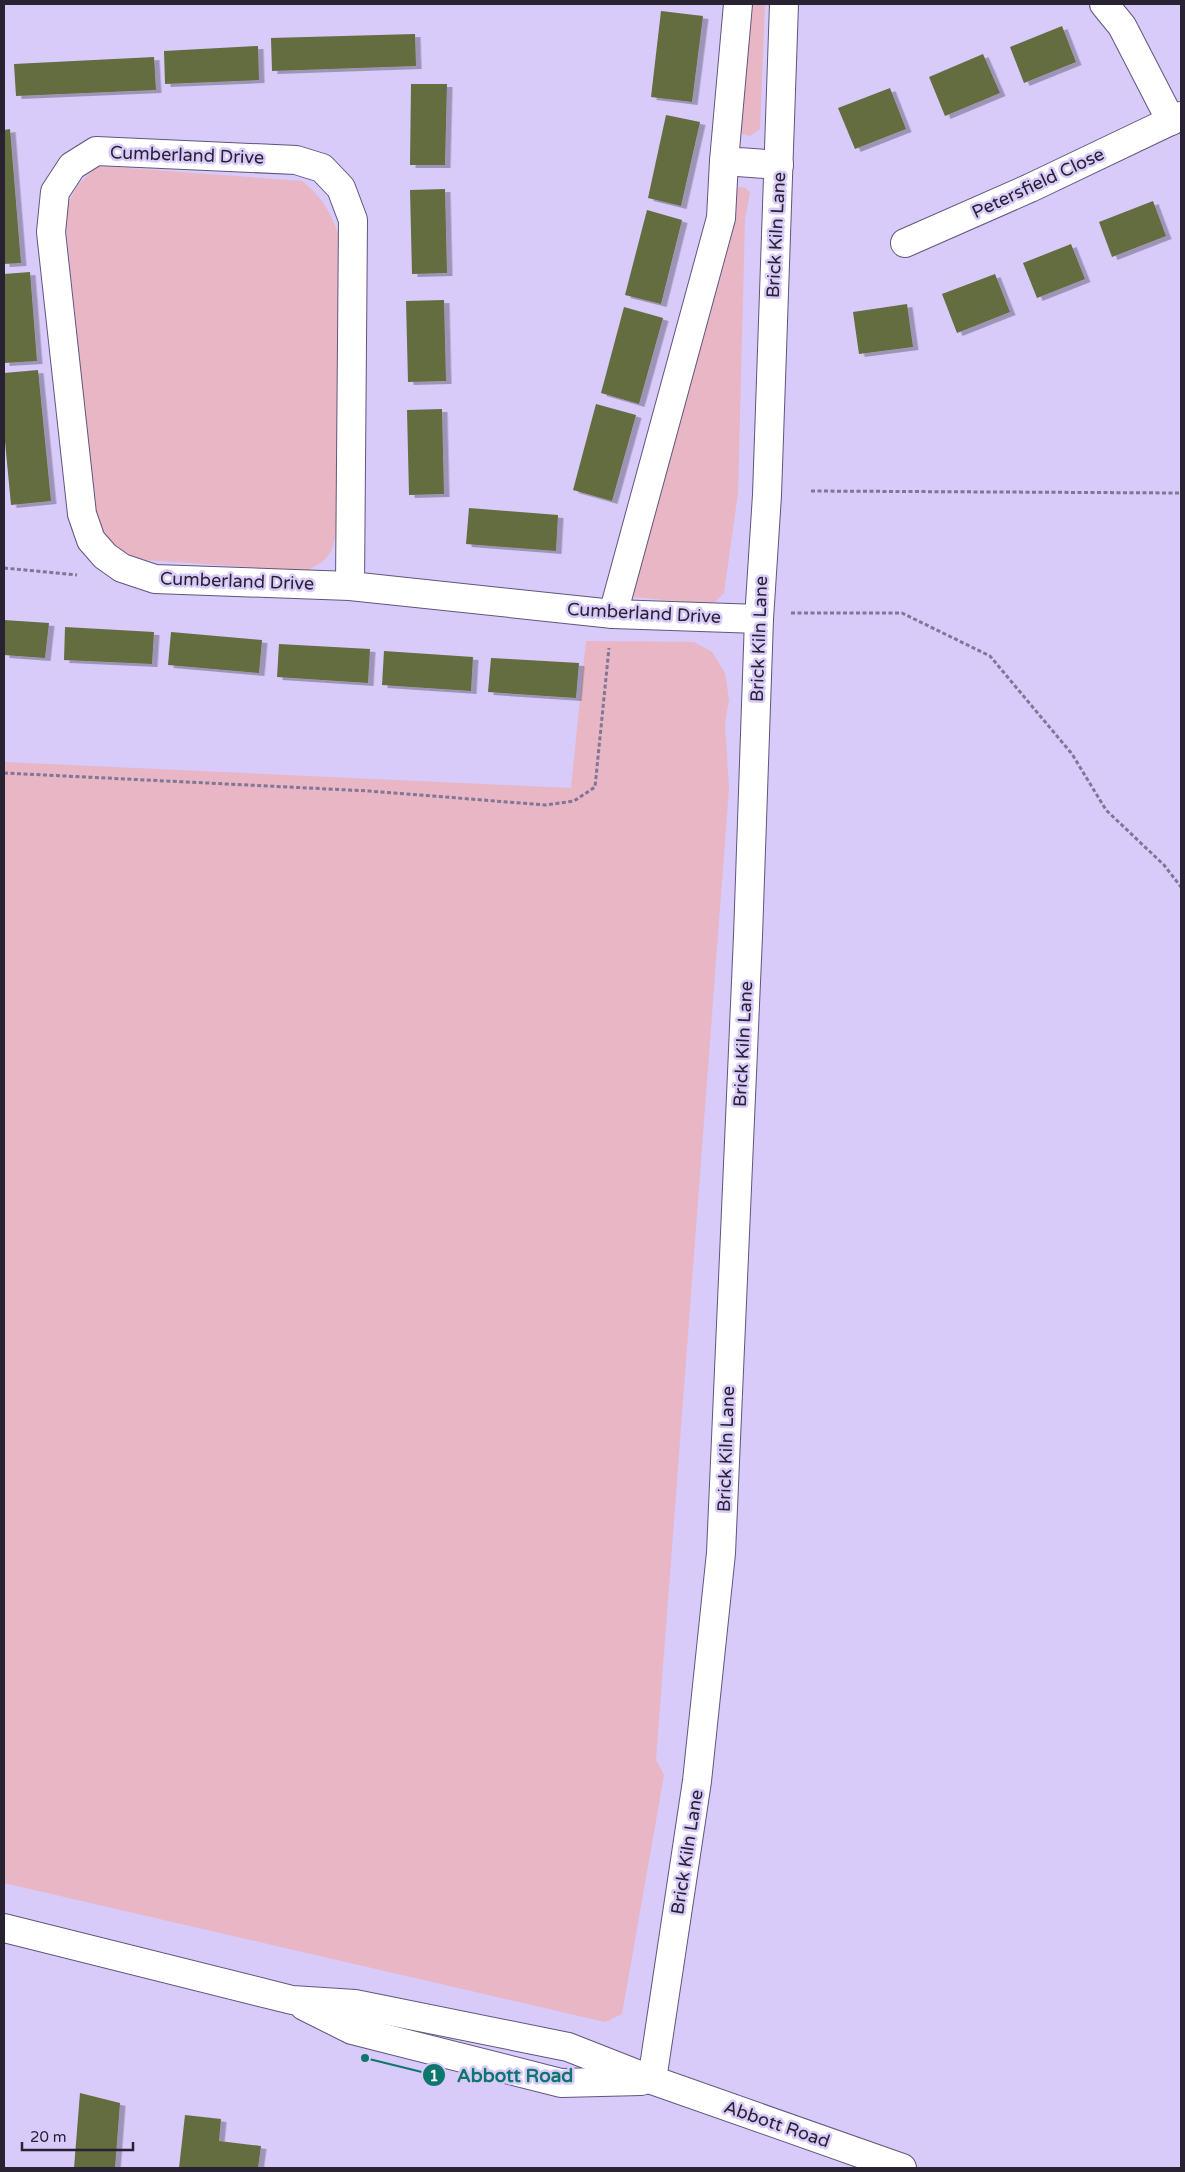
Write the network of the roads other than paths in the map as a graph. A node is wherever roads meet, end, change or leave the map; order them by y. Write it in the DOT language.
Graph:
graph roads {
  1 [pos="738,4"];
  2 [pos="784,4"];
  3 [pos="1104,4"];
  4 [pos="1176,118"];
  5 [pos="724,161"];
  6 [pos="779,165"];
  7 [pos="905,243"];
  8 [pos="350,586"];
  9 [pos="613,614"];
  10 [pos="759,619"];
  11 [pos="4,1928"];
  12 [pos="292,2000"];
  13 [pos="652,2080"];
  14 [pos="902,2168"];
  1 -- 5 [label="street"];
  2 -- 6 [label="street, Brick Kiln Lane"];
  3 -- 4 [label="street, Petersfield Close"];
  4 -- 7 [label="street, Petersfield Close"];
  5 -- 6 [label="street"];
  5 -- 9 [label="street"];
  6 -- 10 [label="street, Brick Kiln Lane"];
  8 -- 8 [label="street, Cumberland Drive"];
  8 -- 9 [label="street, Cumberland Drive"];
  9 -- 10 [label="street, Cumberland Drive"];
  10 -- 13 [label="street, Brick Kiln Lane"];
  11 -- 12 [label="street, Abbott Road"];
  12 -- 13 [label="street, Abbott Road"];
  12 -- 13 [label="street, Abbott Road"];
  13 -- 14 [label="street, Abbott Road"];
}
